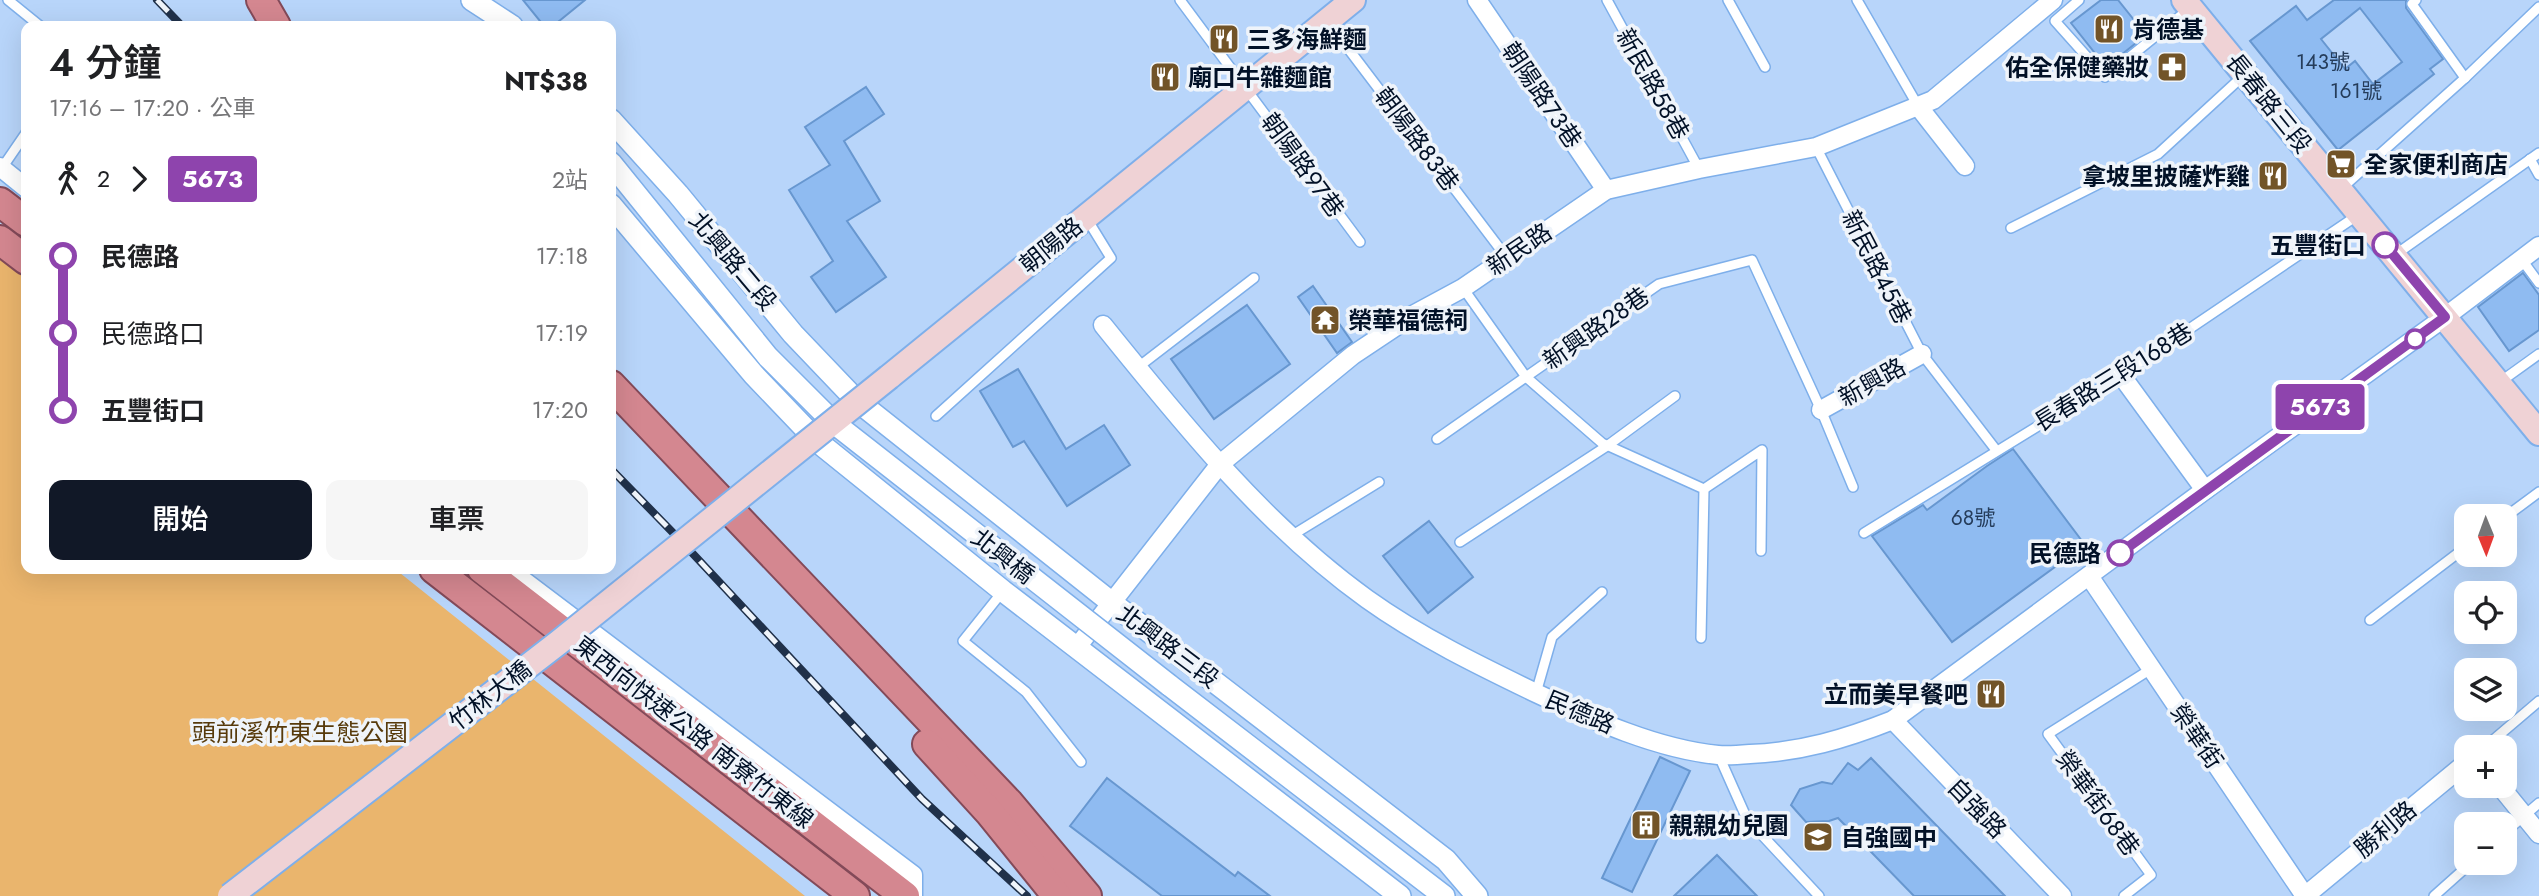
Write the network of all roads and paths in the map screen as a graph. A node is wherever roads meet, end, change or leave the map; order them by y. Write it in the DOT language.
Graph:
graph roads {
  1 [pos="8,0"];
  2 [pos="243,0"];
  3 [pos="261,0"];
  4 [pos="471,0"];
  5 [pos="1180,0"];
  6 [pos="1353,0"];
  7 [pos="1477,0"];
  8 [pos="1607,0"];
  9 [pos="1728,0"];
  10 [pos="1857,0"];
  11 [pos="2053,0"];
  12 [pos="2079,0"];
  13 [pos="2416,0"];
  14 [pos="2187,4"];
  15 [pos="2539,7"];
  16 [pos="34,21"];
  17 [pos="253,21"];
  18 [pos="273,21"];
  19 [pos="480,21"];
  20 [pos="489,21"];
  21 [pos="504,21"];
  22 [pos="1327,21"];
  23 [pos="1765,67"];
  24 [pos="2245,74"];
  25 [pos="2465,78"];
  26 [pos="1246,87"];
  27 [pos="1918,106"];
  28 [pos="616,126"];
  29 [pos="21,140"];
  30 [pos="1816,147"];
  31 [pos="2539,153"];
  32 [pos="2530,159"];
  33 [pos="1965,166"];
  34 [pos="1,167"];
  35 [pos="616,169"];
  36 [pos="1699,169"];
  37 [pos="2539,175"];
  38 [pos="21,184"];
  39 [pos="1606,190"];
  40 [pos="2340,190"];
  41 [pos="0,202"];
  42 [pos="616,211"];
  43 [pos="2359,214"];
  44 [pos="21,218"];
  45 [pos="1086,218"];
  46 [pos="2011,228"];
  47 [pos="0,240"];
  48 [pos="1360,242"];
  49 [pos="2539,246"];
  50 [pos="21,256"];
  51 [pos="2393,256"];
  52 [pos="1507,258"];
  53 [pos="2522,260"];
  54 [pos="1255,278"];
  55 [pos="2539,283"];
  56 [pos="1462,288"];
  57 [pos="2445,317"];
  58 [pos="1102,325"];
  59 [pos="1922,354"];
  60 [pos="2539,354"];
  61 [pos="1137,368"];
  62 [pos="2122,375"];
  63 [pos="1526,377"];
  64 [pos="2498,383"];
  65 [pos="616,391"];
  66 [pos="1675,396"];
  67 [pos="856,400"];
  68 [pos="1821,410"];
  69 [pos="616,414"];
  70 [pos="936,416"];
  71 [pos="826,432"];
  72 [pos="2539,433"];
  73 [pos="1437,439"];
  74 [pos="1607,446"];
  75 [pos="1996,450"];
  76 [pos="670,459"];
  77 [pos="1220,464"];
  78 [pos="1379,482"];
  79 [pos="1853,487"];
  80 [pos="1704,489"];
  81 [pos="748,490"];
  82 [pos="2205,490"];
  83 [pos="2539,492"];
  84 [pos="2517,508"];
  85 [pos="1864,533"];
  86 [pos="1291,536"];
  87 [pos="1460,542"];
  88 [pos="1761,551"];
  89 [pos="2454,556"];
  90 [pos="440,574"];
  91 [pos="488,574"];
  92 [pos="515,574"];
  93 [pos="2089,576"];
  94 [pos="1003,591"];
  95 [pos="1602,592"];
  96 [pos="1112,604"];
  97 [pos="2370,620"];
  98 [pos="1701,638"];
  99 [pos="1077,647"];
  100 [pos="2151,669"];
  101 [pos="1536,693"];
  102 [pos="2539,701"];
  103 [pos="1893,720"];
  104 [pos="2499,735"];
  105 [pos="1718,756"];
  106 [pos="1081,762"];
  107 [pos="2454,773"];
  108 [pos="2510,798"];
  109 [pos="2539,803"];
  110 [pos="2524,815"];
  111 [pos="2517,821"];
  112 [pos="2539,834"];
  113 [pos="2458,875"];
  114 [pos="230,896"];
  115 [pos="855,896"];
  116 [pos="905,896"];
  117 [pos="913,896"];
  118 [pos="1057,896"];
  119 [pos="1087,896"];
  120 [pos="1400,896"];
  121 [pos="1444,896"];
  122 [pos="1477,896"];
  123 [pos="1819,896"];
  124 [pos="2062,896"];
  125 [pos="2124,896"];
  126 [pos="2305,896"];
  127 [pos="2434,896"];
  1 -- 16 [label="lane"];
  2 -- 17 [label="highway"];
  3 -- 18 [label="highway"];
  4 -- 19 [label="street"];
  4 -- 20 [label="street"];
  4 -- 21 [label="street"];
  5 -- 26 [label="lane, 朝陽路97巷"];
  6 -- 22 [label="main road, 朝陽路"];
  7 -- 39 [label="street, 朝陽路73巷"];
  8 -- 36 [label="lane, 新民路58巷"];
  9 -- 23 [label="lane"];
  10 -- 27 [label="lane"];
  11 -- 27 [label="street, 新民路"];
  12 -- 14 [label="lane"];
  13 -- 25 [label="lane"];
  14 -- 24 [label="main road, 長春路三段"];
  15 -- 25 [label="lane"];
  22 -- 26 [label="main road, 朝陽路"];
  22 -- 52 [label="lane, 朝陽路83巷"];
  24 -- 40 [label="main road, 長春路三段"];
  24 -- 46 [label="lane"];
  25 -- 40 [label="lane"];
  26 -- 45 [label="main road, 朝陽路"];
  26 -- 48 [label="lane, 朝陽路97巷"];
  27 -- 30 [label="street, 新民路"];
  27 -- 33 [label="street"];
  28 -- 67 [label="street, 北興路二段"];
  29 -- 34 [label="lane"];
  30 -- 36 [label="street, 新民路"];
  30 -- 59 [label="lane, 新民路45巷"];
  31 -- 32 [label="lane"];
  32 -- 37 [label="lane"];
  32 -- 51 [label="lane"];
  34 -- 38 [label="street"];
  35 -- 71 [label="street, 北興橋"];
  36 -- 39 [label="street, 新民路"];
  39 -- 52 [label="street, 新民路"];
  40 -- 43 [label="main road, 長春路三段"];
  41 -- 44 [label="highway"];
  42 -- 71 [label="street"];
  43 -- 51 [label="main road, 長春路三段"];
  43 -- 62 [label="lane, 長春路三段168巷"];
  45 -- 70 [label="lane"];
  45 -- 71 [label="main road, 朝陽路, bridge"];
  47 -- 50 [label="highway"];
  49 -- 53 [label="street, 民德路"];
  51 -- 57 [label="main road, 長春路三段"];
  52 -- 56 [label="street, 新民路"];
  53 -- 55 [label="lane"];
  53 -- 57 [label="street, 民德路"];
  54 -- 61 [label="lane"];
  56 -- 63 [label="lane"];
  56 -- 77 [label="street, 新民路"];
  57 -- 64 [label="main road, 長春路三段"];
  57 -- 82 [label="street, 民德路"];
  58 -- 61 [label="street, 民德路"];
  59 -- 68 [label="street, 新興路"];
  59 -- 75 [label="lane, 新民路45巷"];
  60 -- 64 [label="lane"];
  61 -- 77 [label="street, 民德路"];
  62 -- 75 [label="lane, 長春路三段168巷"];
  62 -- 82 [label="street"];
  63 -- 68 [label="lane, 新興路28巷"];
  63 -- 73 [label="lane"];
  63 -- 74 [label="lane"];
  64 -- 72 [label="main road, 長春路三段"];
  65 -- 76 [label="highway"];
  66 -- 74 [label="lane"];
  67 -- 96 [label="street, 北興路三段"];
  68 -- 79 [label="lane"];
  69 -- 76 [label="highway"];
  71 -- 81 [label="main road, 朝陽路, bridge"];
  71 -- 94 [label="street"];
  71 -- 121 [label="street, 北興橋, bridge"];
  74 -- 80 [label="lane"];
  74 -- 87 [label="lane"];
  75 -- 85 [label="lane, 長春路三段168巷"];
  76 -- 118 [label="highway"];
  76 -- 119 [label="highway"];
  77 -- 86 [label="street, 民德路"];
  77 -- 96 [label="street, 新民路"];
  78 -- 86 [label="lane"];
  80 -- 88 [label="lane"];
  80 -- 98 [label="lane"];
  81 -- 114 [label="main road, 竹林大橋, bridge"];
  82 -- 93 [label="street, 民德路"];
  83 -- 84 [label="lane"];
  86 -- 101 [label="street, 民德路"];
  89 -- 97 [label="lane"];
  90 -- 115 [label="highway, 東西向快速公路 南寮竹東線"];
  91 -- 116 [label="highway, 東西向快速公路 南寮竹東線"];
  92 -- 117 [label="street"];
  93 -- 100 [label="street, 榮華街"];
  93 -- 103 [label="street, 民德路"];
  94 -- 99 [label="street"];
  94 -- 106 [label="lane"];
  95 -- 101 [label="lane"];
  96 -- 99 [label="street, 新民路"];
  96 -- 122 [label="street, 北興路三段"];
  99 -- 120 [label="street"];
  100 -- 125 [label="lane, 榮華街68巷"];
  100 -- 126 [label="street, 榮華街"];
  101 -- 105 [label="street, 民德路"];
  102 -- 104 [label="lane"];
  103 -- 105 [label="street, 民德路"];
  103 -- 124 [label="street, 自強路"];
  105 -- 123 [label="lane"];
  107 -- 126 [label="street, 勝利路"];
  108 -- 110 [label="street"];
  109 -- 110 [label="lane"];
  110 -- 111 [label="lane"];
  110 -- 112 [label="street"];
  113 -- 127 [label="lane"];
}
